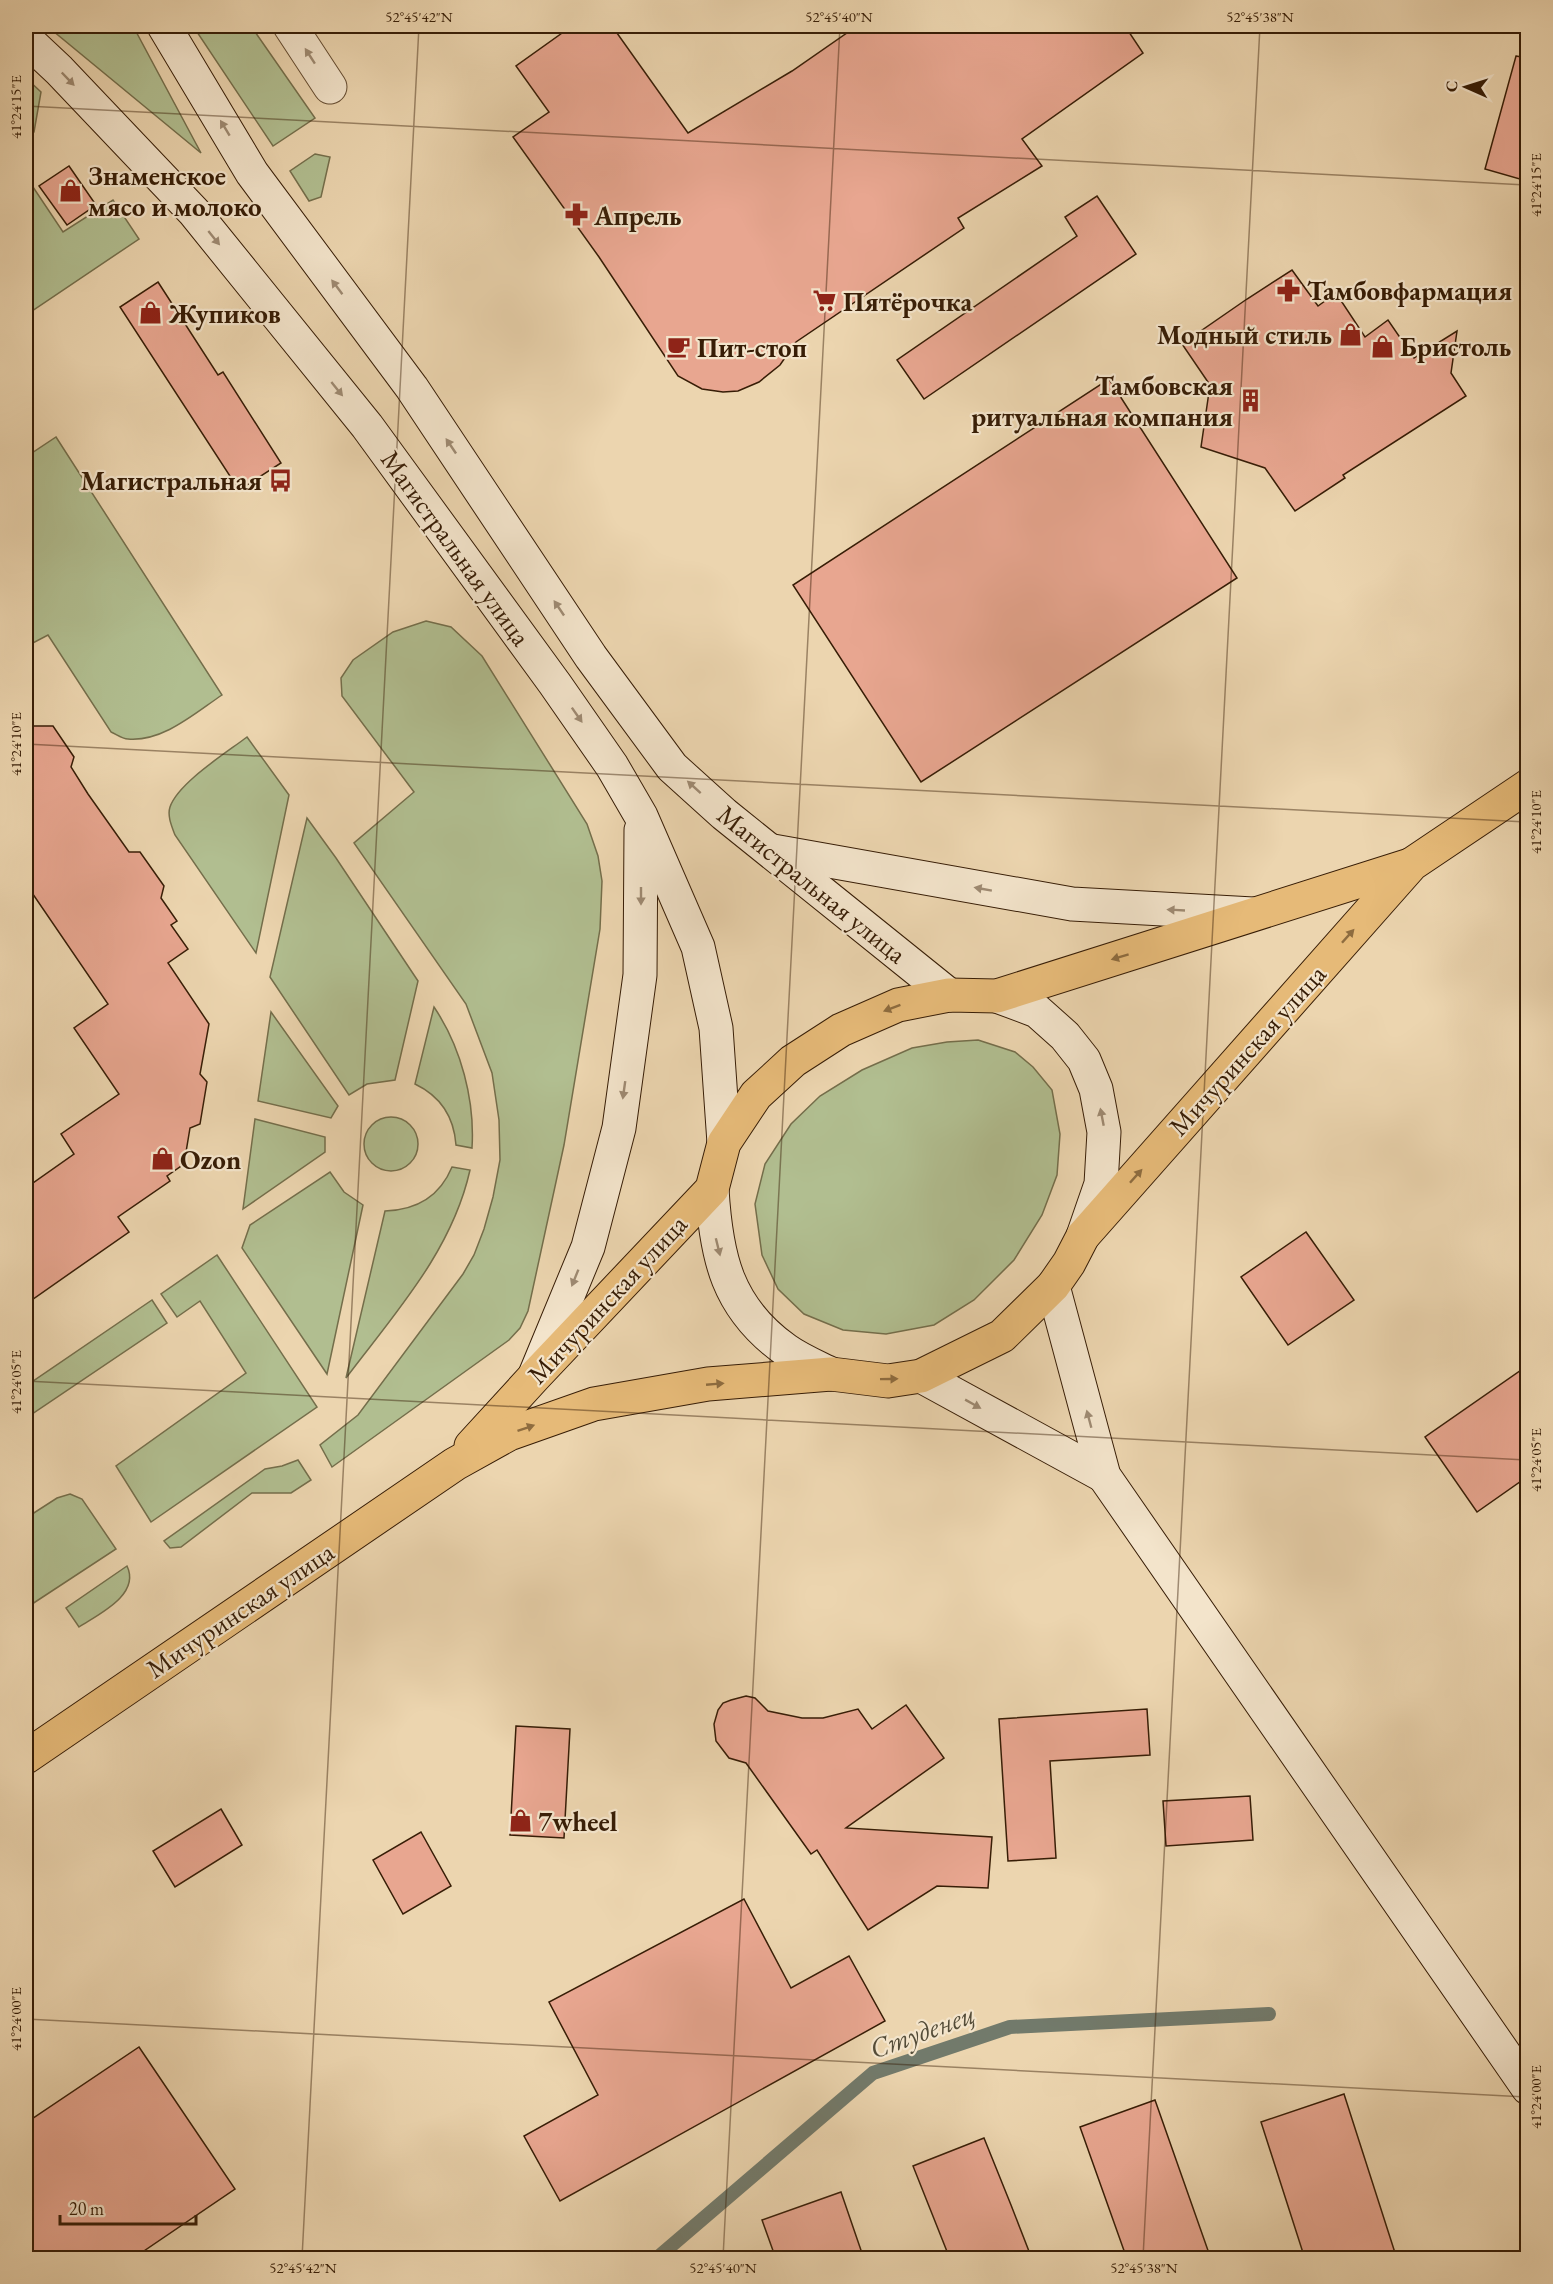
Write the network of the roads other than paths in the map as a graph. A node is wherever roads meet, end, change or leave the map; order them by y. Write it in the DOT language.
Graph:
graph roads {
  1 [pos="164,26"];
  2 [pos="290,26"];
  3 [pos="26,39"];
  4 [pos="330,87"];
  5 [pos="591,657"];
  6 [pos="555,684"];
  7 [pos="1527,786"];
  8 [pos="641,816"];
  9 [pos="771,851"];
  10 [pos="1412,864"];
  11 [pos="1256,914"];
  12 [pos="949,995"];
  13 [pos="997,996"];
  14 [pos="724,1143"];
  15 [pos="712,1189"];
  16 [pos="1083,1236"];
  17 [pos="1053,1286"];
  18 [pos="831,1374"];
  19 [pos="535,1376"];
  20 [pos="921,1376"];
  21 [pos="455,1464"];
  22 [pos="1104,1476"];
  23 [pos="26,1757"];
  24 [pos="1527,2088"];
  5 -- 1 [label="main road, Магистральная улица, one-way"];
  4 -- 2 [label="main road, one-way"];
  3 -- 6 [label="main road, Магистральная улица, one-way"];
  5 -- 6 [label="main road"];
  9 -- 5 [label="main road, Магистральная улица, one-way"];
  6 -- 8 [label="main road, Магистральная улица, one-way"];
  7 -- 10 [label="main road, Мичуринская улица"];
  8 -- 14 [label="main road, Магистральная улица"];
  8 -- 19 [label="main road, one-way"];
  11 -- 9 [label="main road, one-way"];
  9 -- 12 [label="main road, Магистральная улица"];
  10 -- 11 [label="main road, Мичуринская улица"];
  16 -- 10 [label="main road, Мичуринская улица, one-way"];
  11 -- 13 [label="main road, Мичуринская улица, one-way"];
  12 -- 13 [label="main road, Мичуринская улица"];
  12 -- 14 [label="main road, Мичуринская улица, one-way"];
  16 -- 13 [label="main road, one-way"];
  14 -- 15 [label="main road, Мичуринская улица"];
  15 -- 18 [label="main road, one-way"];
  15 -- 19 [label="main road, Мичуринская улица"];
  16 -- 17 [label="main road, Мичуринская улица"];
  17 -- 20 [label="main road, Мичуринская улица"];
  22 -- 17 [label="main road, one-way"];
  18 -- 20 [label="main road, Мичуринская улица, one-way"];
  21 -- 18 [label="main road, Мичуринская улица, one-way"];
  19 -- 21 [label="main road, Мичуринская улица"];
  20 -- 22 [label="main road, one-way"];
  21 -- 23 [label="main road, Мичуринская улица"];
  22 -- 24 [label="main road"];
}
